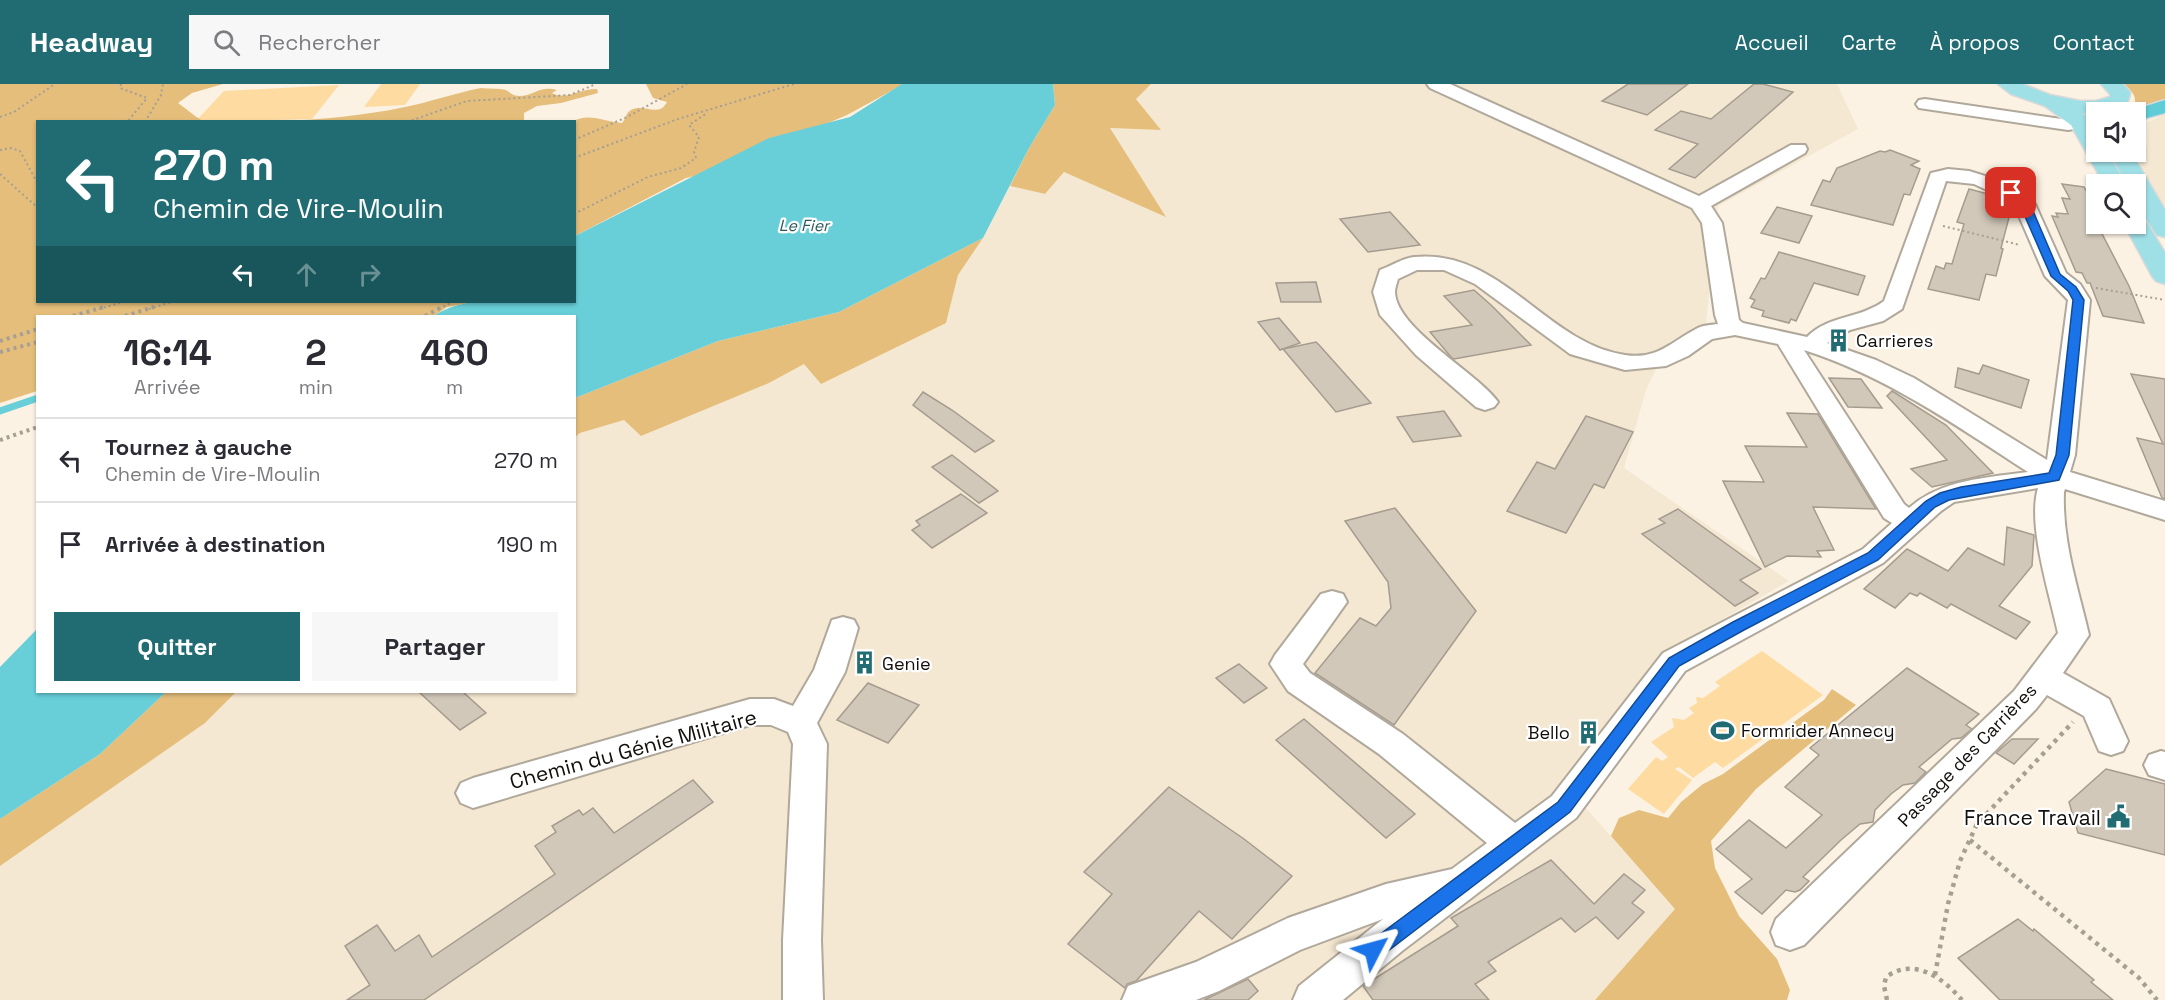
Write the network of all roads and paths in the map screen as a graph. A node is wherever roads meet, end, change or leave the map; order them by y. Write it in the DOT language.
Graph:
graph roads {
  1 [pos="55,84"];
  2 [pos="121,84"];
  3 [pos="163,84"];
  4 [pos="596,84"];
  5 [pos="687,84"];
  6 [pos="794,84"];
  7 [pos="1436,84"];
  8 [pos="2008,84"];
  9 [pos="2111,84"];
  10 [pos="2051,101"];
  11 [pos="2117,102"];
  12 [pos="1925,104"];
  13 [pos="2165,106"];
  14 [pos="2086,108"];
  15 [pos="713,109"];
  16 [pos="2146,112"];
  17 [pos="0,117"];
  18 [pos="129,120"];
  19 [pos="146,120"];
  20 [pos="413,120"];
  21 [pos="2068,125"];
  22 [pos="576,139"];
  23 [pos="1798,149"];
  24 [pos="0,150"];
  25 [pos="576,157"];
  26 [pos="2126,162"];
  27 [pos="0,174"];
  28 [pos="2109,174"];
  29 [pos="36,180"];
  30 [pos="1700,204"];
  31 [pos="36,206"];
  32 [pos="576,213"];
  33 [pos="1922,220"];
  34 [pos="2165,230"];
  35 [pos="2142,234"];
  36 [pos="2045,252"];
  37 [pos="2165,276"];
  38 [pos="2115,291"];
  39 [pos="2165,300"];
  40 [pos="119,303"];
  41 [pos="168,303"];
  42 [pos="450,303"];
  43 [pos="77,315"];
  44 [pos="128,315"];
  45 [pos="427,315"];
  46 [pos="1735,328"];
  47 [pos="36,330"];
  48 [pos="1787,338"];
  49 [pos="0,341"];
  50 [pos="36,343"];
  51 [pos="1812,345"];
  52 [pos="0,352"];
  53 [pos="1485,402"];
  54 [pos="36,429"];
  55 [pos="0,440"];
  56 [pos="2055,477"];
  57 [pos="2165,511"];
  58 [pos="1910,522"];
  59 [pos="1332,602"];
  60 [pos="843,628"];
  61 [pos="2042,678"];
  62 [pos="2090,704"];
  63 [pos="800,723"];
  64 [pos="2111,741"];
  65 [pos="473,793"];
  66 [pos="1970,840"];
  67 [pos="1515,844"];
  68 [pos="1464,881"];
  69 [pos="1790,932"];
  70 [pos="1935,975"];
  71 [pos="803,1000"];
  72 [pos="1142,1000"];
  73 [pos="1313,1000"];
  74 [pos="1887,1000"];
  75 [pos="1962,1000"];
  76 [pos="2157,1000"];
  1 -- 17 [label="path"];
  2 -- 18 [label="path"];
  3 -- 19 [label="path"];
  4 -- 20 [label="path"];
  5 -- 22 [label="path"];
  6 -- 15 [label="path"];
  7 -- 30 [label="street"];
  8 -- 10 [label="main road"];
  9 -- 11 [label="main road"];
  10 -- 14 [label="main road"];
  10 -- 28 [label="main road"];
  12 -- 21 [label="street"];
  13 -- 16 [label="highway"];
  15 -- 25 [label="path"];
  15 -- 32 [label="path"];
  23 -- 30 [label="street"];
  24 -- 29 [label="path"];
  26 -- 34 [label="main road"];
  27 -- 31 [label="path"];
  30 -- 46 [label="street"];
  33 -- 36 [label="path"];
  33 -- 36 [label="street"];
  33 -- 51 [label="street"];
  35 -- 37 [label="main road"];
  36 -- 56 [label="street, Passage des Carrières"];
  38 -- 39 [label="path"];
  40 -- 43 [label="path"];
  41 -- 44 [label="path"];
  42 -- 45 [label="path"];
  46 -- 48 [label="street"];
  46 -- 53 [label="street"];
  47 -- 49 [label="path"];
  48 -- 51 [label="street"];
  48 -- 58 [label="street"];
  50 -- 52 [label="path"];
  51 -- 56 [label="street"];
  54 -- 55 [label="path"];
  56 -- 57 [label="street"];
  56 -- 58 [label="street"];
  56 -- 61 [label="street, Passage des Carrières"];
  58 -- 67 [label="street"];
  59 -- 67 [label="street"];
  60 -- 63 [label="street"];
  61 -- 62 [label="street"];
  61 -- 69 [label="street, Passage des Carrières"];
  62 -- 64 [label="street"];
  62 -- 66 [label="path"];
  63 -- 65 [label="street, Chemin du Génie Militaire"];
  63 -- 71 [label="street"];
  66 -- 70 [label="path"];
  66 -- 76 [label="path"];
  67 -- 68 [label="street"];
  68 -- 72 [label="street"];
  68 -- 73 [label="street"];
  70 -- 74 [label="path"];
  70 -- 75 [label="path"];
}
